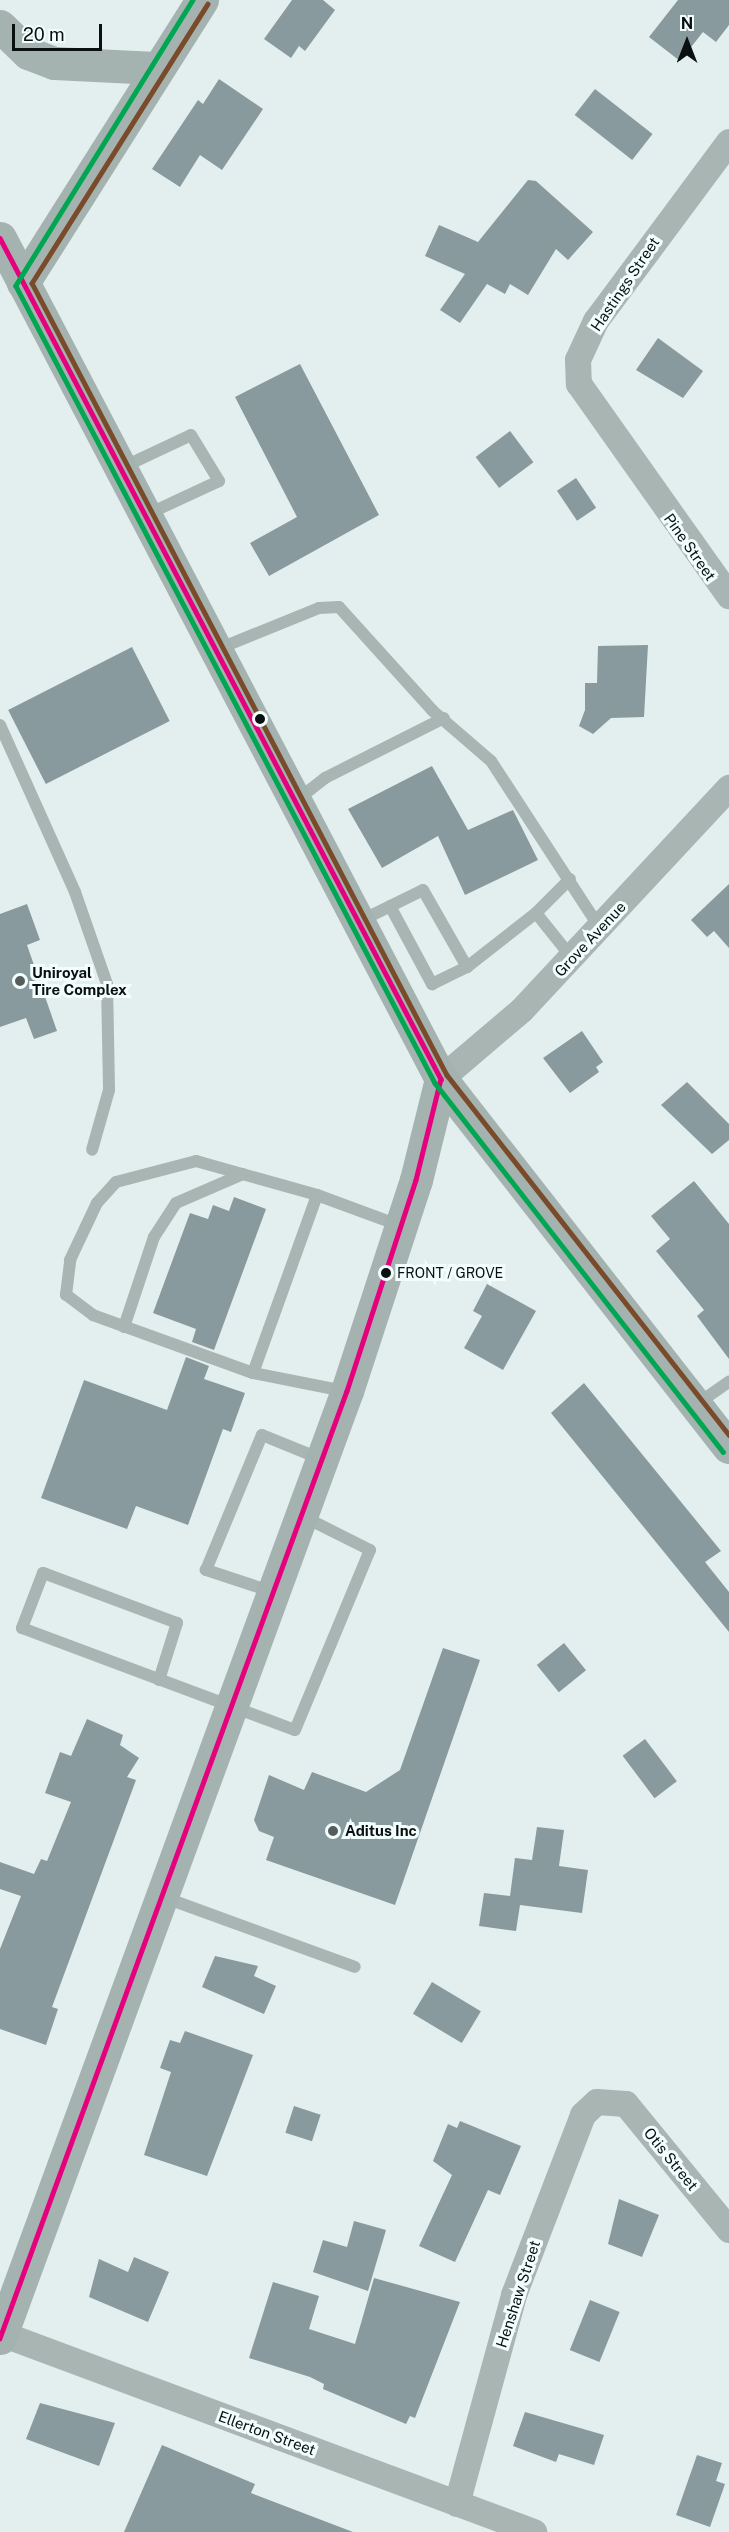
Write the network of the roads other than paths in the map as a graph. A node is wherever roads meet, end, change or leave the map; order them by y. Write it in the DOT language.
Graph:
graph roads {
  1 [pos="202,0"];
  2 [pos="0,26"];
  3 [pos="154,68"];
  4 [pos="729,142"];
  5 [pos="0,238"];
  6 [pos="23,283"];
  7 [pos="119,469"];
  8 [pos="653,496"];
  9 [pos="144,516"];
  10 [pos="729,596"];
  11 [pos="214,651"];
  12 [pos="444,718"];
  13 [pos="0,725"];
  14 [pos="729,788"];
  15 [pos="294,803"];
  16 [pos="570,879"];
  17 [pos="390,906"];
  18 [pos="536,913"];
  19 [pos="356,922"];
  20 [pos="600,928"];
  21 [pos="572,958"];
  22 [pos="467,967"];
  23 [pos="441,1079"];
  24 [pos="92,1150"];
  25 [pos="243,1174"];
  26 [pos="317,1195"];
  27 [pos="402,1227"];
  28 [pos="124,1327"];
  29 [pos="253,1373"];
  30 [pos="729,1382"];
  31 [pos="347,1391"];
  32 [pos="696,1405"];
  33 [pos="729,1447"];
  34 [pos="322,1459"];
  35 [pos="301,1516"];
  36 [pos="273,1592"];
  37 [pos="159,1680"];
  38 [pos="232,1703"];
  39 [pos="162,1897"];
  40 [pos="355,1967"];
  41 [pos="605,2101"];
  42 [pos="729,2230"];
  43 [pos="1,2336"];
  44 [pos="457,2504"];
  45 [pos="534,2532"];
  1 -- 3 [label="main road"];
  2 -- 3 [label="main road"];
  3 -- 6 [label="main road"];
  4 -- 8 [label="street, Hastings Street"];
  5 -- 6 [label="main road"];
  6 -- 7 [label="main road"];
  7 -- 9 [label="main road"];
  7 -- 9 [label="lane"];
  8 -- 10 [label="street, Pine Street"];
  9 -- 11 [label="main road"];
  11 -- 12 [label="lane"];
  11 -- 15 [label="main road"];
  12 -- 15 [label="lane"];
  12 -- 16 [label="lane"];
  13 -- 24 [label="lane"];
  14 -- 20 [label="street, Grove Avenue"];
  15 -- 19 [label="main road"];
  16 -- 18 [label="lane"];
  16 -- 20 [label="lane"];
  17 -- 19 [label="lane"];
  17 -- 22 [label="lane"];
  17 -- 22 [label="lane"];
  18 -- 21 [label="lane"];
  18 -- 22 [label="lane"];
  19 -- 23 [label="main road"];
  20 -- 21 [label="street, Grove Avenue"];
  21 -- 23 [label="street, Grove Avenue"];
  23 -- 27 [label="main road"];
  23 -- 32 [label="main road"];
  25 -- 26 [label="lane"];
  25 -- 28 [label="lane"];
  25 -- 28 [label="lane"];
  26 -- 27 [label="lane"];
  26 -- 29 [label="lane"];
  27 -- 31 [label="main road"];
  28 -- 29 [label="lane"];
  29 -- 31 [label="lane"];
  30 -- 32 [label="lane"];
  31 -- 34 [label="main road"];
  32 -- 33 [label="main road"];
  34 -- 35 [label="main road"];
  34 -- 36 [label="lane"];
  35 -- 36 [label="main road"];
  35 -- 38 [label="lane"];
  36 -- 38 [label="main road"];
  37 -- 37 [label="lane"];
  37 -- 38 [label="lane"];
  38 -- 39 [label="main road"];
  39 -- 40 [label="lane"];
  39 -- 43 [label="main road"];
  41 -- 42 [label="street, Otis Street"];
  41 -- 44 [label="street, Henshaw Street"];
  43 -- 44 [label="street, Ellerton Street"];
  44 -- 45 [label="street, Ellerton Street"];
}
